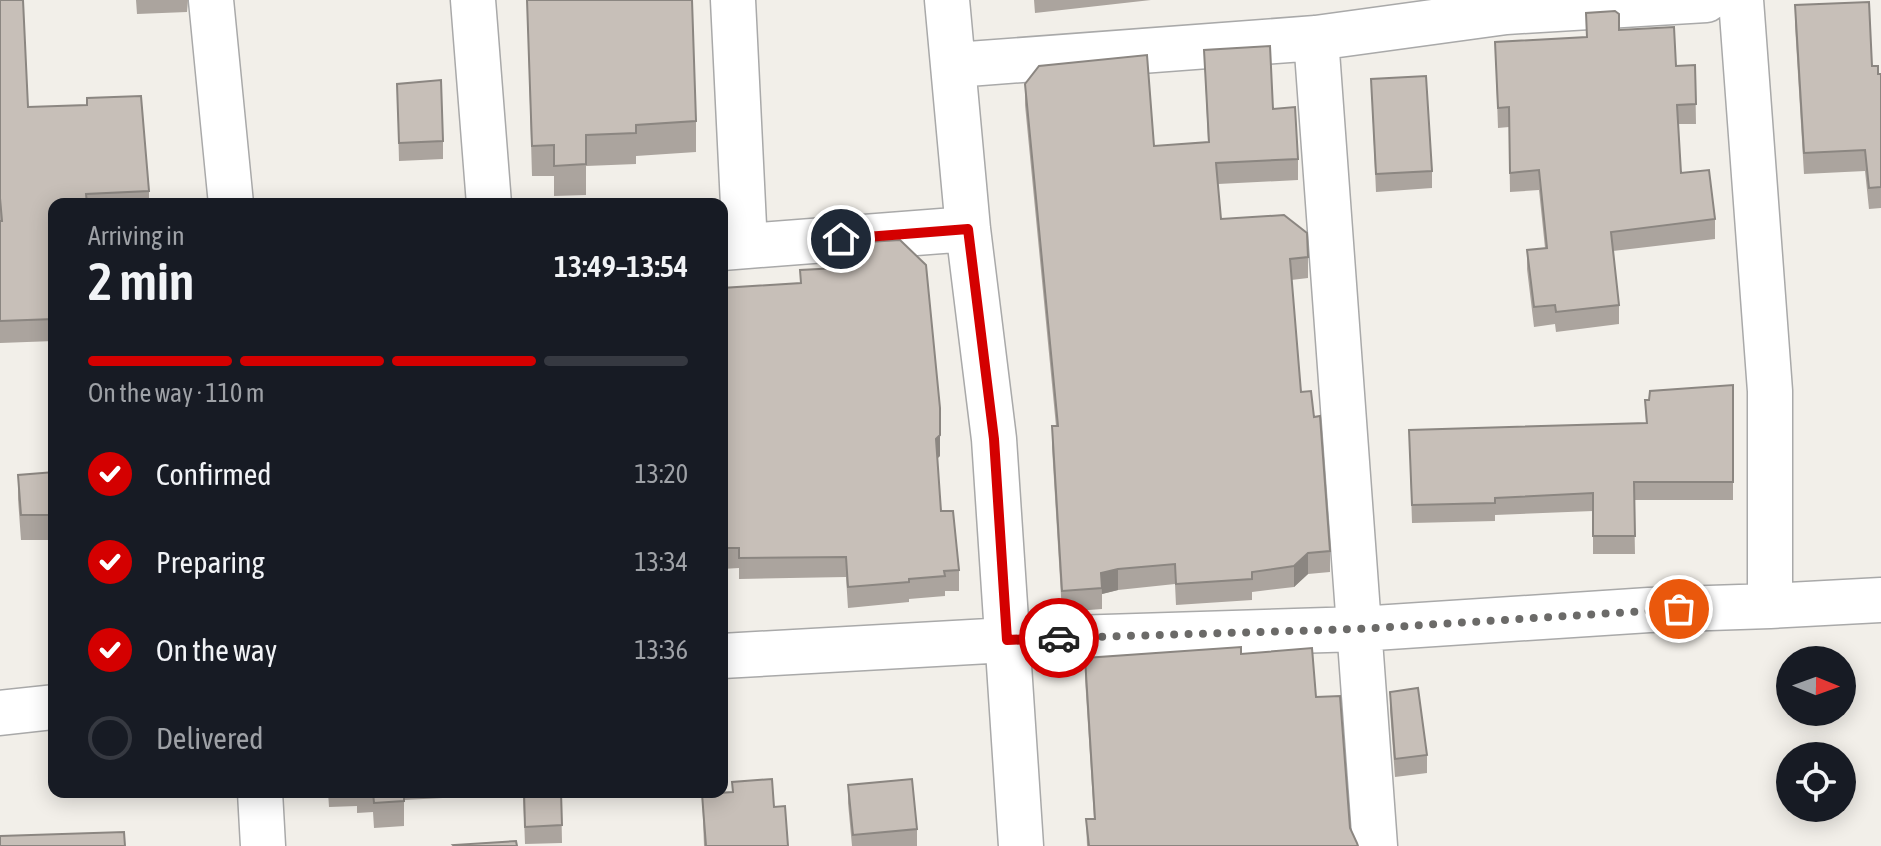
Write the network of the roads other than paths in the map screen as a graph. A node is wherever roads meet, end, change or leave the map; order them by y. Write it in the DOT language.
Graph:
graph roads {
  1 [pos="211,0"];
  2 [pos="473,0"];
  3 [pos="733,0"];
  4 [pos="947,0"];
  5 [pos="1706,0"];
  6 [pos="1741,0"];
  7 [pos="1505,6"];
  8 [pos="1316,38"];
  9 [pos="955,65"];
  10 [pos="230,198"];
  11 [pos="489,198"];
  12 [pos="968,229"];
  13 [pos="734,247"];
  14 [pos="1881,600"];
  15 [pos="1770,606"];
  16 [pos="1359,629"];
  17 [pos="1007,640"];
  18 [pos="728,656"];
  19 [pos="48,708"];
  20 [pos="0,713"];
  21 [pos="260,798"];
  22 [pos="263,846"];
  23 [pos="1021,846"];
  24 [pos="1375,846"];
  1 -- 10 [label="street"];
  2 -- 11 [label="street"];
  3 -- 13 [label="street"];
  4 -- 9 [label="street"];
  5 -- 7 [label="street"];
  6 -- 15 [label="street"];
  7 -- 8 [label="street"];
  8 -- 9 [label="street"];
  8 -- 16 [label="street"];
  9 -- 12 [label="street"];
  12 -- 13 [label="street"];
  12 -- 17 [label="street"];
  14 -- 15 [label="street"];
  15 -- 16 [label="street"];
  16 -- 17 [label="street"];
  16 -- 24 [label="street"];
  17 -- 18 [label="street"];
  17 -- 23 [label="street"];
  19 -- 20 [label="street"];
  21 -- 22 [label="street"];
}
